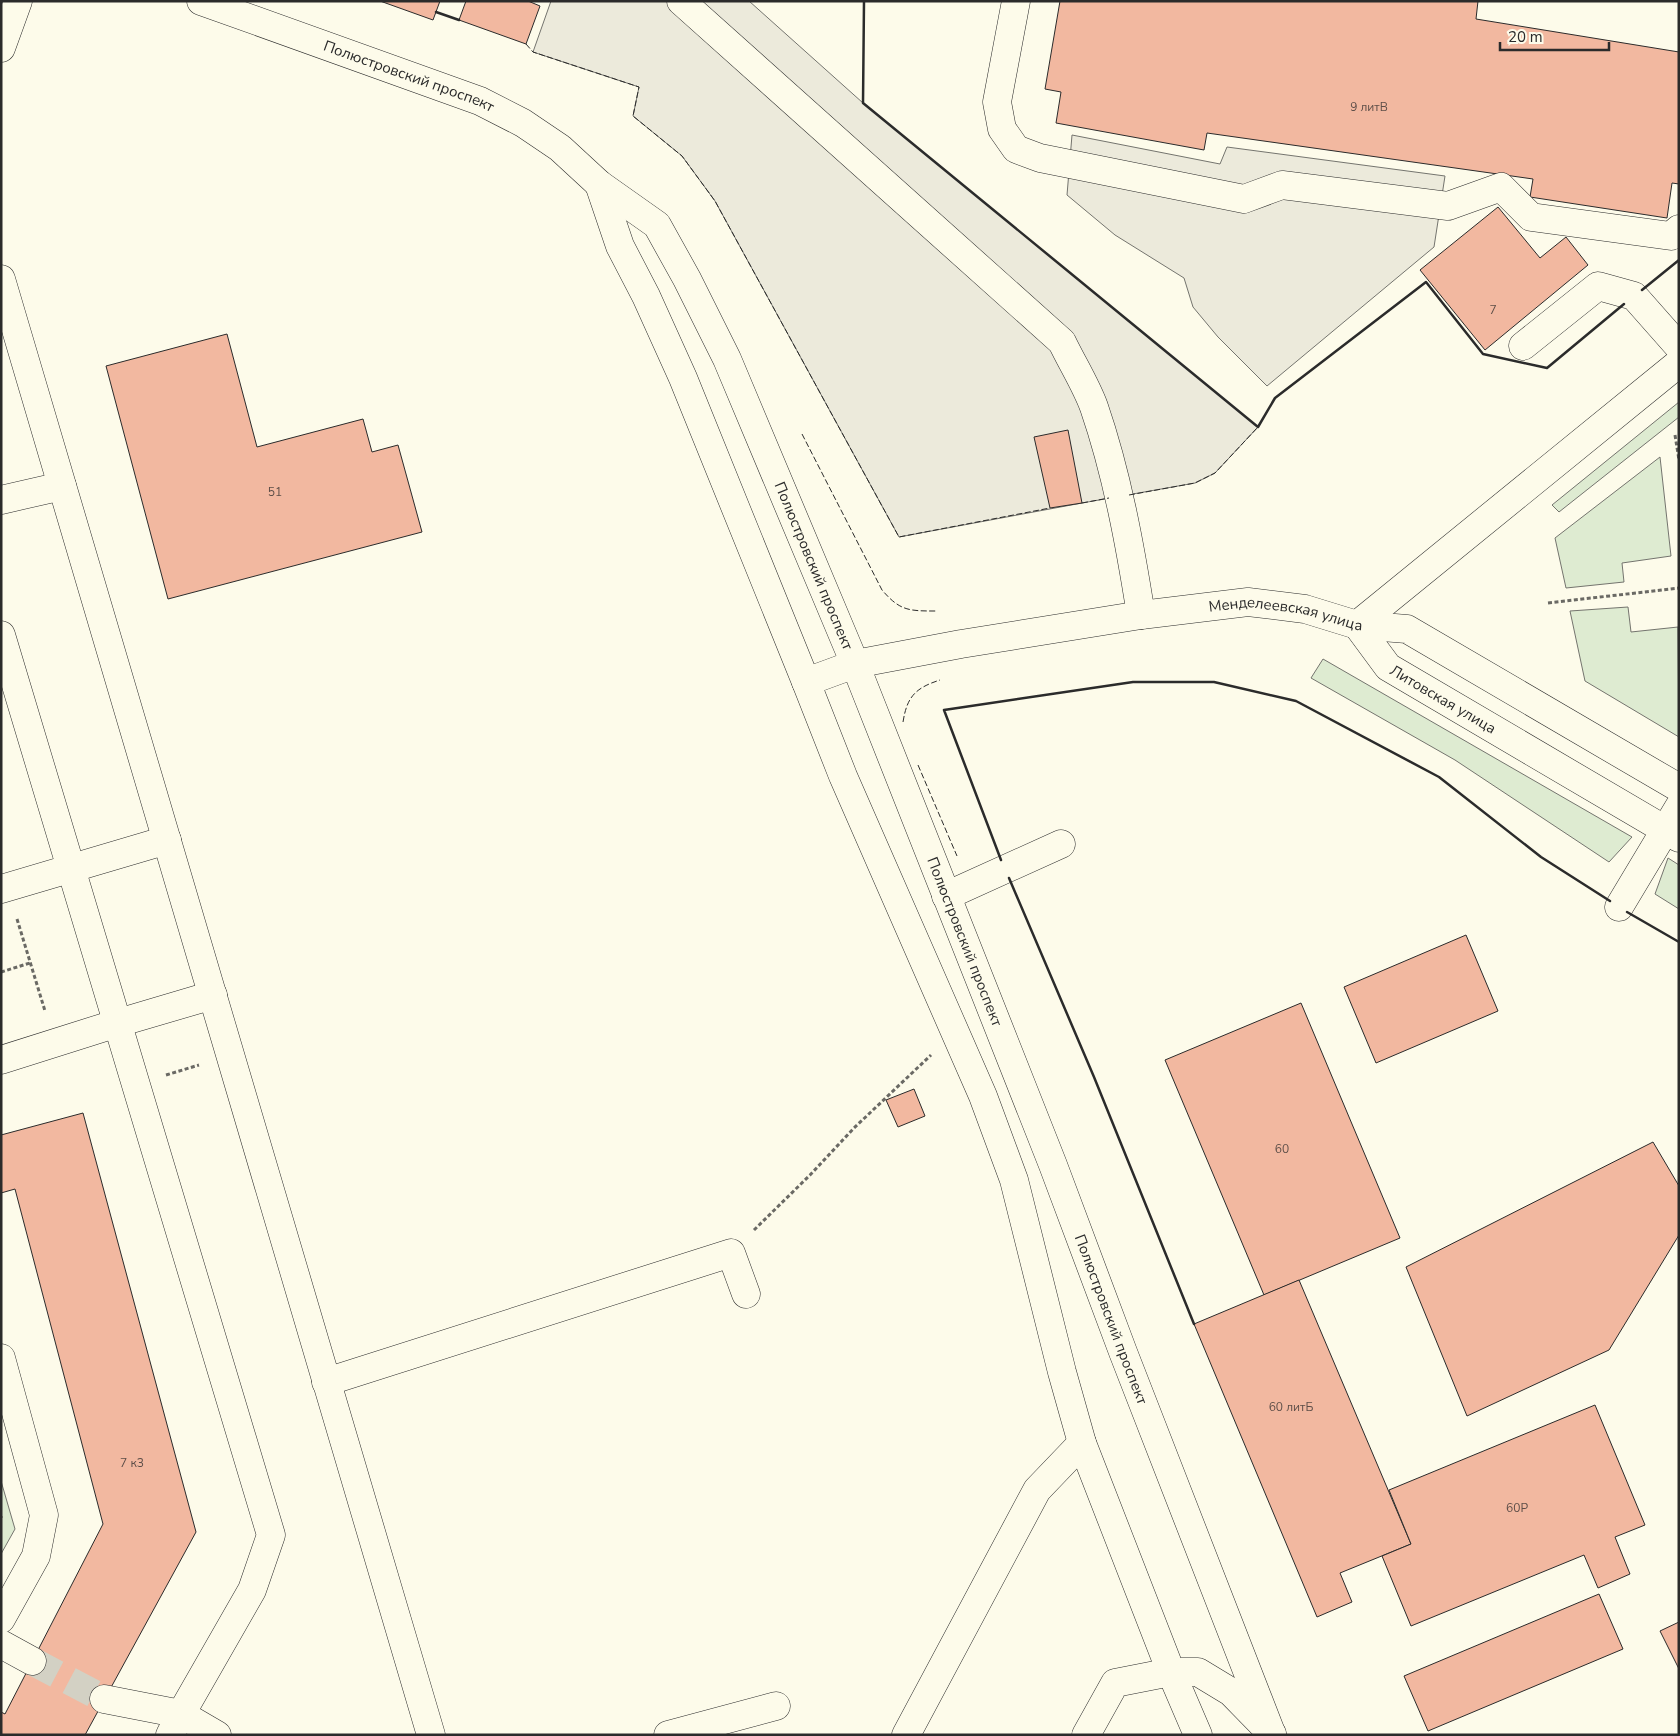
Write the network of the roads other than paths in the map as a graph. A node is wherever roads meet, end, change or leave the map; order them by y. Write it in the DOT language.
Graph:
graph roads {
  1 [pos="18,1"];
  2 [pos="201,1"];
  3 [pos="681,1"];
  4 [pos="1016,1"];
  5 [pos="1,48"];
  6 [pos="599,184"];
  7 [pos="1679,229"];
  8 [pos="1,279"];
  9 [pos="1522,346"];
  10 [pos="1679,347"];
  11 [pos="1679,362"];
  12 [pos="62,486"];
  13 [pos="1,500"];
  14 [pos="1141,615"];
  15 [pos="1356,625"];
  16 [pos="1,635"];
  17 [pos="855,664"];
  18 [pos="806,682"];
  19 [pos="1679,788"];
  20 [pos="1679,807"];
  21 [pos="1672,834"];
  22 [pos="166,840"];
  23 [pos="1061,844"];
  24 [pos="71,868"];
  25 [pos="5,888"];
  26 [pos="946,896"];
  27 [pos="1618,907"];
  28 [pos="213,995"];
  29 [pos="118,1023"];
  30 [pos="1,1060"];
  31 [pos="746,1294"];
  32 [pos="1,1358"];
  33 [pos="326,1382"];
  34 [pos="1082,1443"];
  35 [pos="1,1618"];
  36 [pos="1,1644"];
  37 [pos="32,1660"];
  38 [pos="1170,1672"];
  39 [pos="104,1699"];
  40 [pos="776,1706"];
  41 [pos="176,1724"];
  42 [pos="1272,1734"];
  43 [pos="216,1735"];
  44 [pos="431,1735"];
  45 [pos="668,1735"];
  46 [pos="906,1735"];
  47 [pos="1086,1735"];
  48 [pos="1198,1735"];
  1 -- 5 [label="main road"];
  2 -- 6 [label="main road, Полюстровский проспект"];
  3 -- 14 [label="main road"];
  4 -- 7 [label="main road"];
  6 -- 17 [label="main road, Полюстровский проспект"];
  6 -- 18 [label="main road, Полюстровский проспект"];
  8 -- 12 [label="main road"];
  9 -- 10 [label="main road"];
  11 -- 15 [label="main road, Менделеевская улица"];
  12 -- 13 [label="main road"];
  12 -- 22 [label="main road"];
  14 -- 15 [label="main road, Менделеевская улица"];
  14 -- 17 [label="main road, Менделеевская улица"];
  15 -- 19 [label="main road"];
  15 -- 21 [label="main road, Литовская улица"];
  16 -- 24 [label="main road"];
  17 -- 18 [label="main road, Менделеевская улица"];
  17 -- 26 [label="main road, Полюстровский проспект"];
  18 -- 34 [label="main road, Полюстровский проспект"];
  20 -- 21 [label="main road"];
  21 -- 27 [label="main road"];
  22 -- 24 [label="main road"];
  22 -- 28 [label="main road"];
  23 -- 26 [label="main road"];
  24 -- 25 [label="main road"];
  24 -- 29 [label="main road"];
  26 -- 42 [label="main road, Полюстровский проспект"];
  28 -- 29 [label="main road"];
  28 -- 33 [label="main road"];
  29 -- 30 [label="main road"];
  29 -- 41 [label="main road"];
  31 -- 33 [label="main road"];
  32 -- 35 [label="main road"];
  33 -- 44 [label="main road"];
  34 -- 38 [label="main road, Полюстровский проспект"];
  34 -- 46 [label="main road"];
  36 -- 37 [label="main road"];
  38 -- 42 [label="main road"];
  38 -- 47 [label="main road"];
  38 -- 48 [label="main road, Полюстровский проспект"];
  39 -- 41 [label="main road"];
  40 -- 45 [label="main road"];
  41 -- 43 [label="main road"];
}
